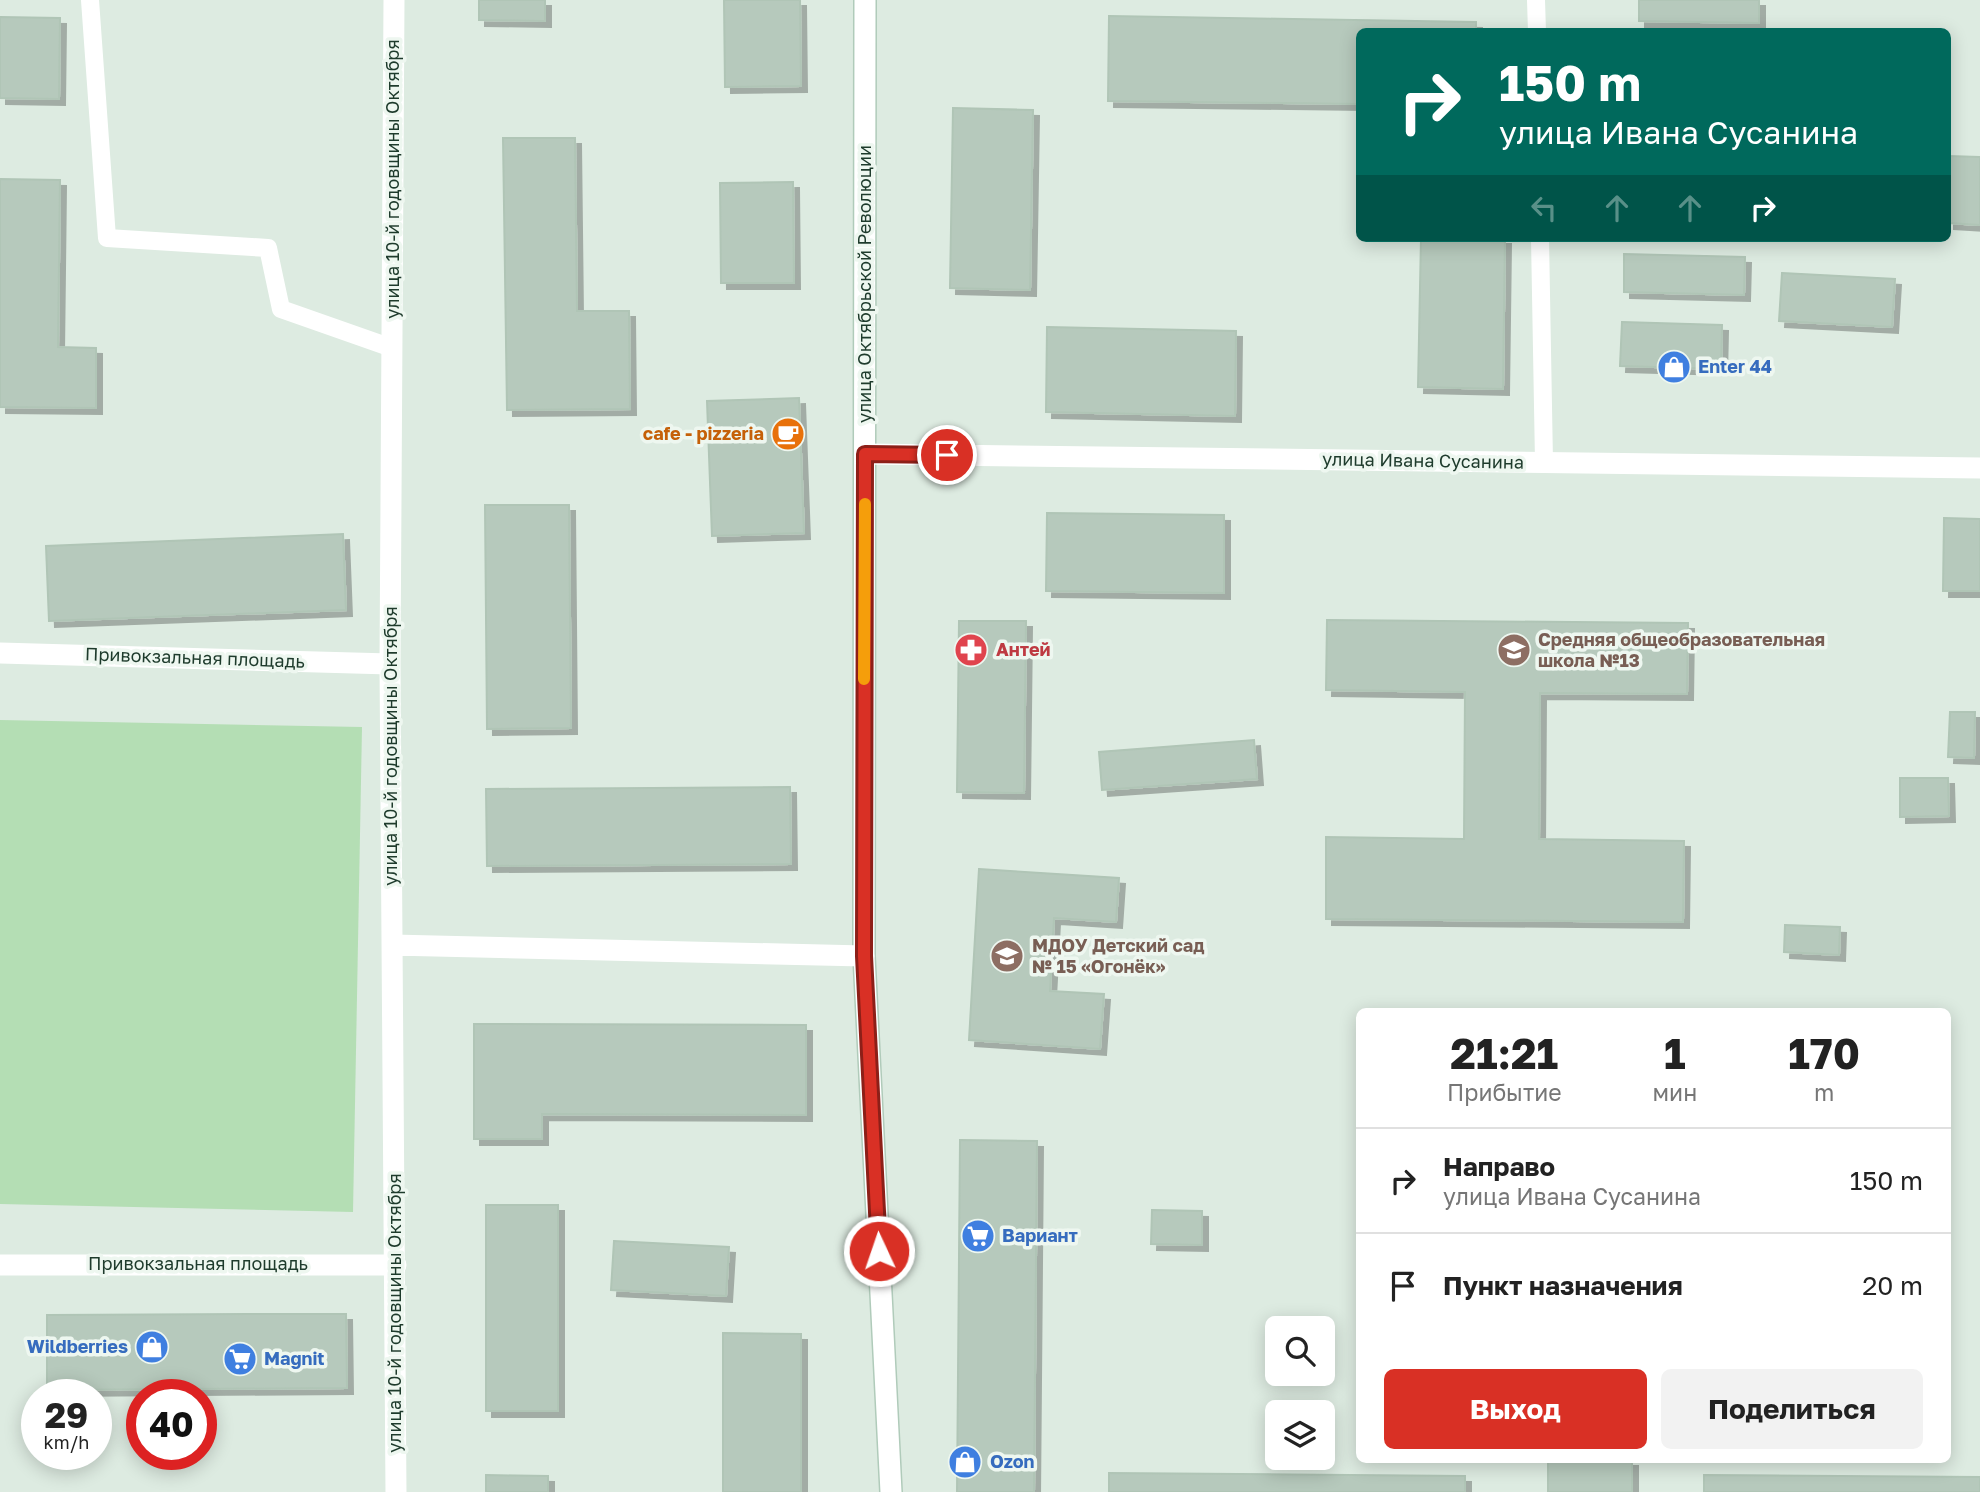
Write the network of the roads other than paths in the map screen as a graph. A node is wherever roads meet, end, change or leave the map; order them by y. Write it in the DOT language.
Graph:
graph roads {
  1 [pos="90,0"];
  2 [pos="394,0"];
  3 [pos="865,0"];
  4 [pos="1536,0"];
  5 [pos="1537,28"];
  6 [pos="1540,242"];
  7 [pos="392,348"];
  8 [pos="865,454"];
  9 [pos="1544,463"];
  10 [pos="1980,468"];
  11 [pos="0,653"];
  12 [pos="390,664"];
  13 [pos="392,945"];
  14 [pos="864,956"];
  15 [pos="0,1265"];
  16 [pos="396,1265"];
  17 [pos="396,1492"];
  18 [pos="891,1492"];
  1 -- 7 [label="lane"];
  2 -- 7 [label="street, улица 10-й годовщины Октября"];
  3 -- 8 [label="street, улица Октябрьской Революции"];
  4 -- 5 [label="lane"];
  6 -- 9 [label="lane"];
  7 -- 12 [label="street, улица 10-й годовщины Октября"];
  8 -- 9 [label="street, улица Ивана Сусанина"];
  8 -- 14 [label="street, улица Октябрьской Революции"];
  9 -- 10 [label="street, улица Ивана Сусанина"];
  11 -- 12 [label="street, Привокзальная площадь"];
  12 -- 13 [label="street, улица 10-й годовщины Октября"];
  13 -- 14 [label="street"];
  13 -- 16 [label="street, улица 10-й годовщины Октября"];
  14 -- 18 [label="street, улица Октябрьской Революции"];
  15 -- 16 [label="street, Привокзальная площадь"];
  16 -- 17 [label="street, улица 10-й годовщины Октября"];
}
